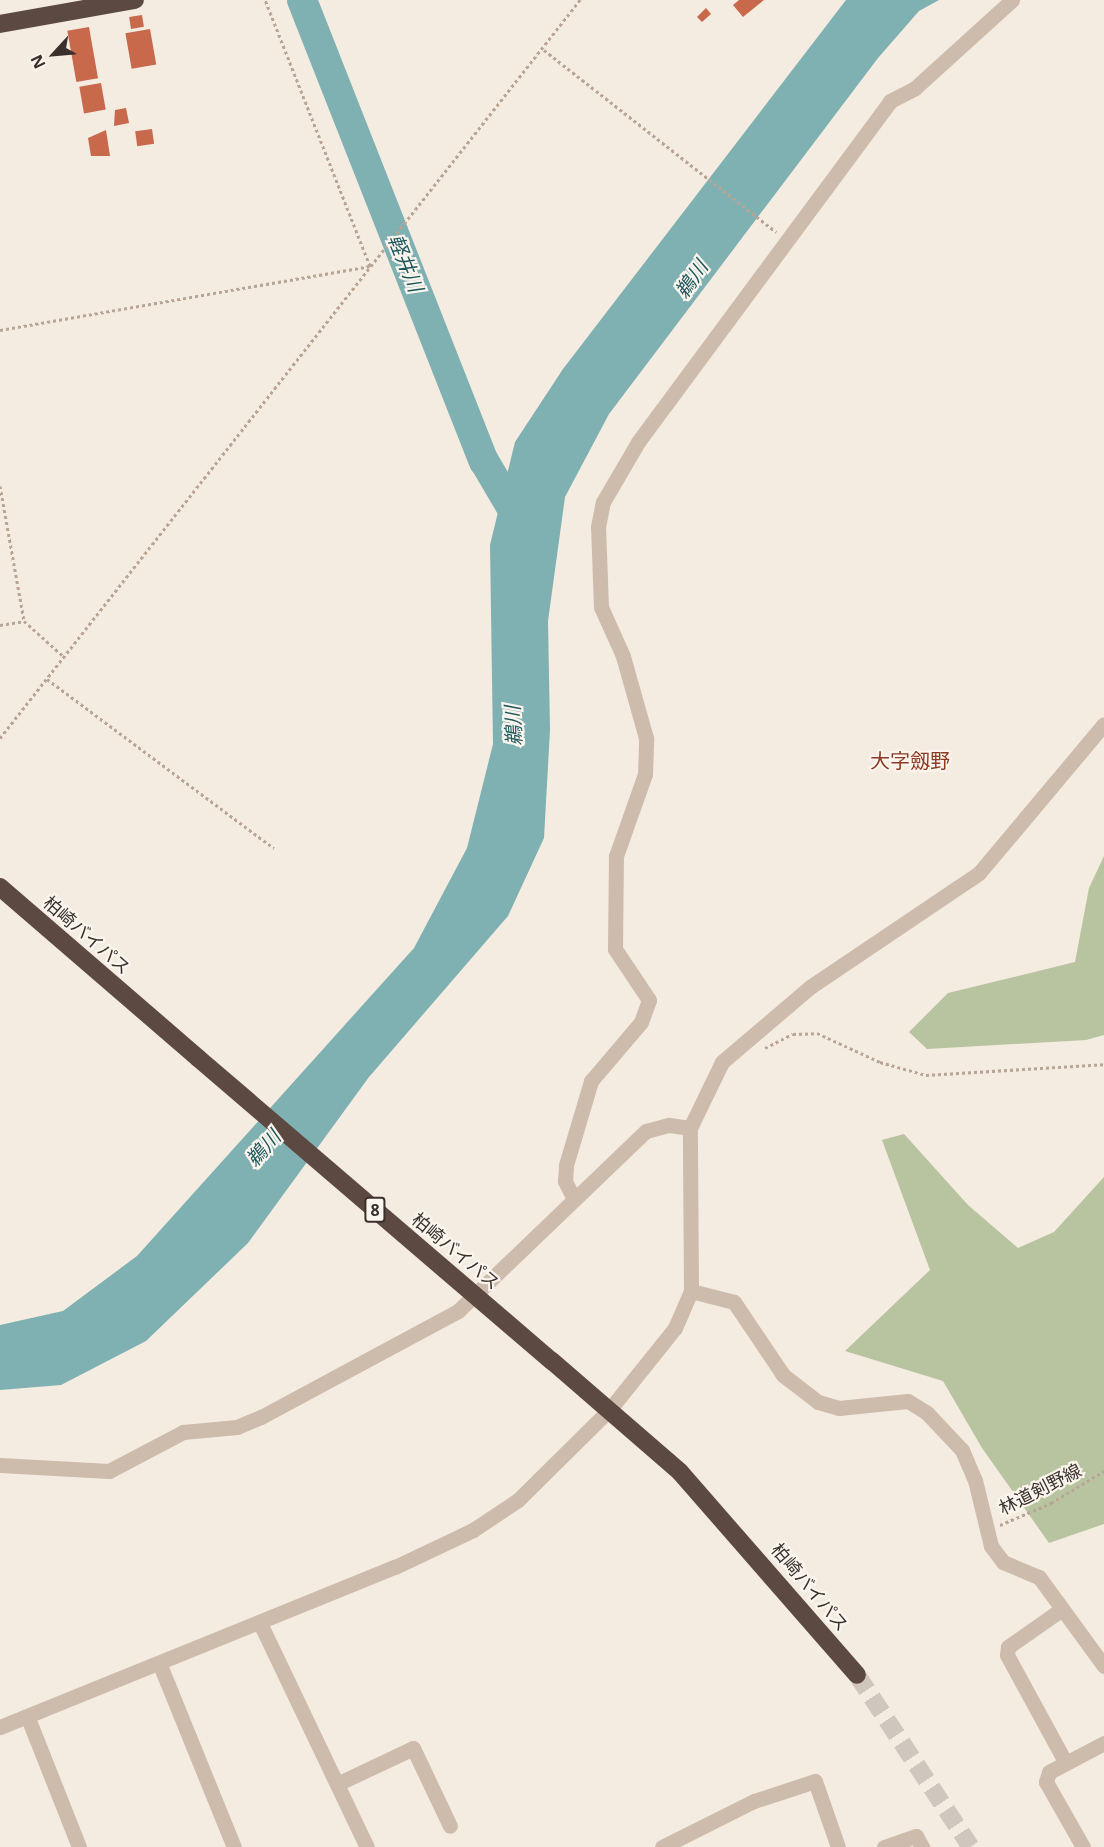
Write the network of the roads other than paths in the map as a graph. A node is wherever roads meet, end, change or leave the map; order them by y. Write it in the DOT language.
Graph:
graph roads {
  1 [pos="135,0"];
  2 [pos="1012,0"];
  3 [pos="98,3"];
  4 [pos="0,24"];
  5 [pos="1104,723"];
  6 [pos="0,887"];
  7 [pos="690,1128"];
  8 [pos="573,1197"];
  9 [pos="691,1291"];
  10 [pos="610,1409"];
  11 [pos="0,1465"];
  12 [pos="1062,1609"];
  13 [pos="260,1623"];
  14 [pos="160,1665"];
  15 [pos="1104,1666"];
  16 [pos="857,1675"];
  17 [pos="28,1718"];
  18 [pos="0,1727"];
  19 [pos="1104,1743"];
  20 [pos="1066,1762"];
  21 [pos="337,1784"];
  22 [pos="450,1826"];
  23 [pos="665,1846"];
  24 [pos="79,1847"];
  25 [pos="234,1847"];
  26 [pos="367,1847"];
  27 [pos="838,1847"];
  28 [pos="884,1847"];
  29 [pos="922,1847"];
  30 [pos="1083,1847"];
  1 -- 3 [label="highway"];
  2 -- 8 [label="street"];
  3 -- 4 [label="highway"];
  5 -- 7 [label="street"];
  6 -- 10 [label="highway, 柏崎バイパス / 8, bridge"];
  7 -- 8 [label="street"];
  7 -- 9 [label="street"];
  8 -- 11 [label="street"];
  9 -- 10 [label="street"];
  9 -- 12 [label="street"];
  10 -- 13 [label="street"];
  10 -- 16 [label="highway, 柏崎バイパス / 8"];
  12 -- 15 [label="street"];
  12 -- 20 [label="street"];
  13 -- 14 [label="street"];
  13 -- 21 [label="street"];
  14 -- 17 [label="street"];
  14 -- 25 [label="street"];
  17 -- 18 [label="street"];
  17 -- 24 [label="street"];
  19 -- 20 [label="street"];
  20 -- 30 [label="street"];
  21 -- 22 [label="street"];
  21 -- 26 [label="street"];
  23 -- 27 [label="street"];
  28 -- 29 [label="street"];
}
